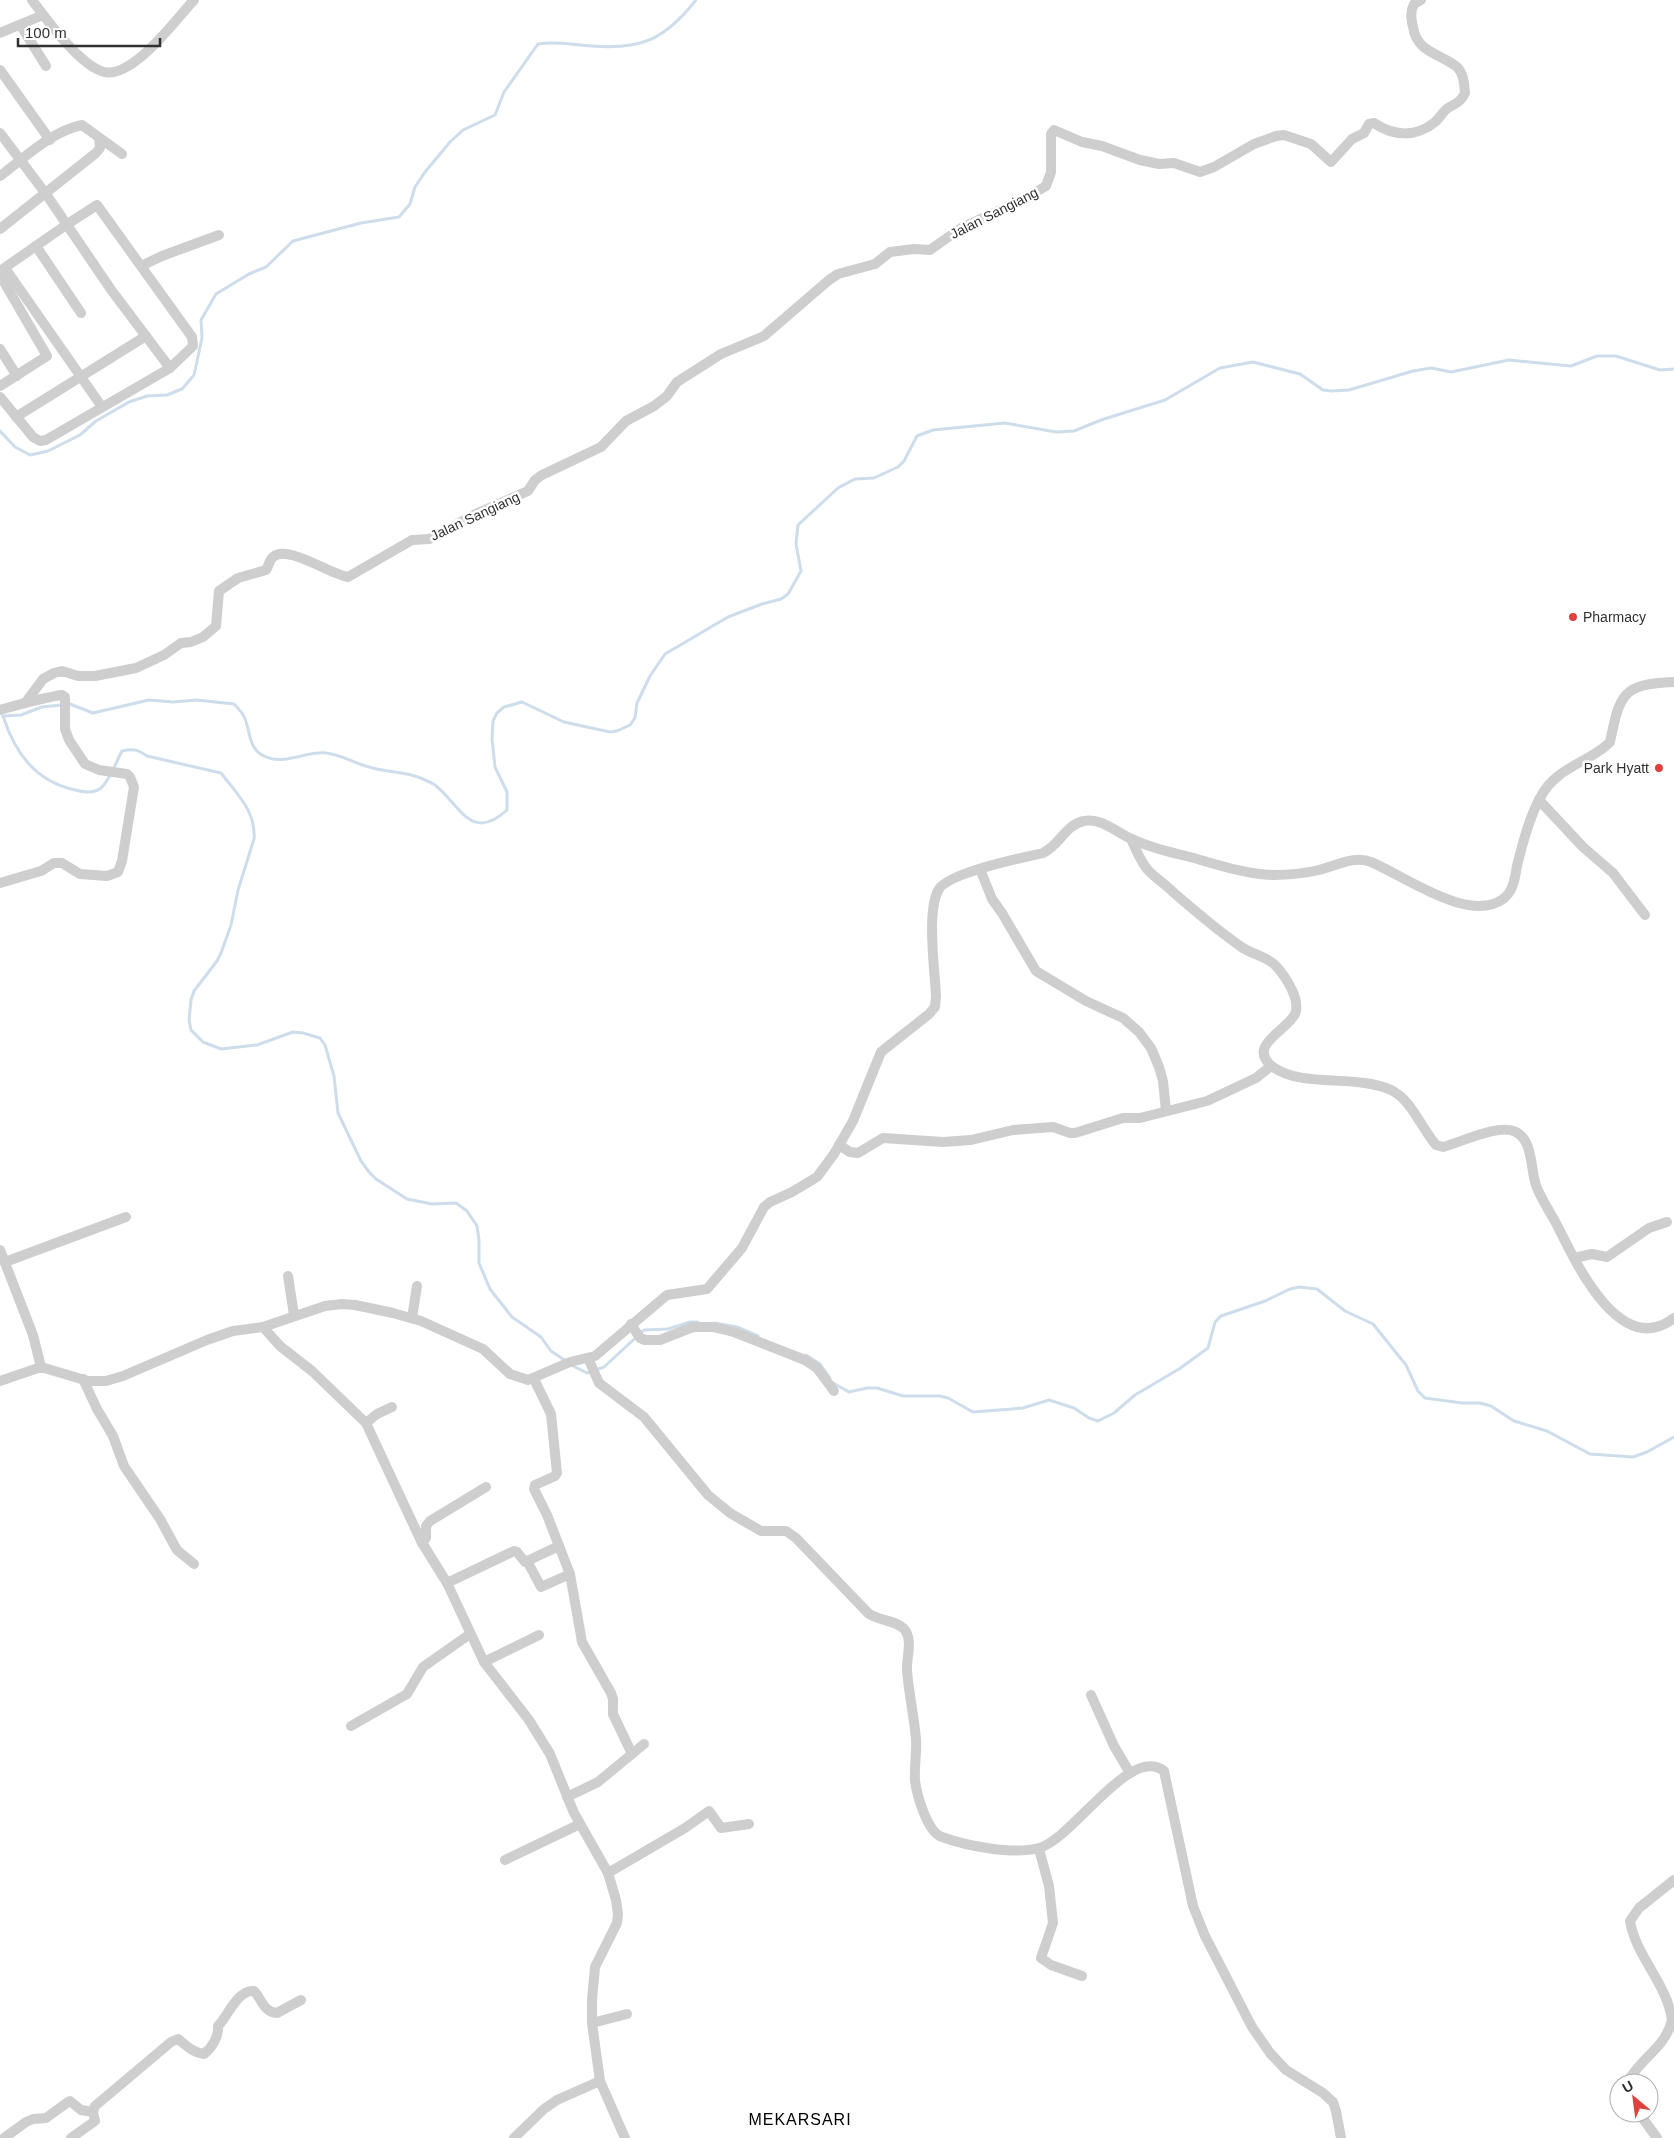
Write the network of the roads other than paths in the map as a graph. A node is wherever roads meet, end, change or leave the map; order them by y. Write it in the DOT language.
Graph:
graph roads {
  1 [pos="32,0"];
  2 [pos="194,0"];
  3 [pos="1421,0"];
  4 [pos="43,15"];
  5 [pos="20,26"];
  6 [pos="0,33"];
  7 [pos="46,66"];
  8 [pos="0,70"];
  9 [pos="0,133"];
  10 [pos="100,138"];
  11 [pos="50,140"];
  12 [pos="122,154"];
  13 [pos="20,161"];
  14 [pos="0,176"];
  15 [pos="46,194"];
  16 [pos="66,224"];
  17 [pos="0,229"];
  18 [pos="219,235"];
  19 [pos="36,246"];
  20 [pos="141,266"];
  21 [pos="2,271"];
  22 [pos="81,313"];
  23 [pos="146,336"];
  24 [pos="0,349"];
  25 [pos="170,368"];
  26 [pos="17,376"];
  27 [pos="81,378"];
  28 [pos="0,386"];
  29 [pos="0,397"];
  30 [pos="102,407"];
  31 [pos="16,418"];
  32 [pos="1674,682"];
  33 [pos="26,702"];
  34 [pos="0,710"];
  35 [pos="1539,800"];
  36 [pos="1131,839"];
  37 [pos="980,869"];
  38 [pos="0,884"];
  39 [pos="1645,915"];
  40 [pos="1271,1066"];
  41 [pos="1166,1111"];
  42 [pos="839,1145"];
  43 [pos="126,1217"];
  44 [pos="1667,1222"];
  45 [pos="0,1250"];
  46 [pos="1574,1258"];
  47 [pos="5,1262"];
  48 [pos="288,1276"];
  49 [pos="417,1286"];
  50 [pos="294,1315"];
  51 [pos="412,1318"];
  52 [pos="1674,1318"];
  53 [pos="263,1327"];
  54 [pos="635,1331"];
  55 [pos="590,1362"];
  56 [pos="41,1367"];
  57 [pos="534,1379"];
  58 [pos="83,1380"];
  59 [pos="0,1381"];
  60 [pos="834,1391"];
  61 [pos="392,1407"];
  62 [pos="366,1423"];
  63 [pos="486,1488"];
  64 [pos="422,1543"];
  65 [pos="559,1546"];
  66 [pos="527,1561"];
  67 [pos="194,1564"];
  68 [pos="570,1574"];
  69 [pos="447,1582"];
  70 [pos="470,1634"];
  71 [pos="539,1634"];
  72 [pos="484,1662"];
  73 [pos="1091,1695"];
  74 [pos="351,1726"];
  75 [pos="644,1744"];
  76 [pos="632,1754"];
  77 [pos="1130,1773"];
  78 [pos="567,1797"];
  79 [pos="580,1824"];
  80 [pos="749,1824"];
  81 [pos="1039,1848"];
  82 [pos="505,1860"];
  83 [pos="608,1873"];
  84 [pos="1674,1880"];
  85 [pos="1082,1976"];
  86 [pos="301,2000"];
  87 [pos="627,2014"];
  88 [pos="592,2023"];
  89 [pos="1634,2073"];
  90 [pos="600,2081"];
  91 [pos="93,2112"];
  92 [pos="1646,2123"];
  93 [pos="4,2138"];
  94 [pos="71,2138"];
  95 [pos="514,2138"];
  96 [pos="625,2138"];
  97 [pos="1341,2138"];
  98 [pos="1657,2138"];
  1 -- 4 [label="street"];
  2 -- 4 [label="street"];
  3 -- 33 [label="street, Jalan Sangiang"];
  4 -- 5 [label="street"];
  5 -- 6 [label="street"];
  5 -- 7 [label="street"];
  8 -- 11 [label="street"];
  9 -- 13 [label="street"];
  10 -- 11 [label="street"];
  10 -- 12 [label="street"];
  10 -- 15 [label="street"];
  11 -- 13 [label="street"];
  13 -- 14 [label="street"];
  13 -- 15 [label="street"];
  15 -- 16 [label="street"];
  15 -- 17 [label="street"];
  16 -- 19 [label="street"];
  16 -- 20 [label="street"];
  16 -- 23 [label="street"];
  18 -- 20 [label="street"];
  19 -- 21 [label="street"];
  19 -- 22 [label="street"];
  20 -- 25 [label="street"];
  21 -- 26 [label="street"];
  21 -- 27 [label="street"];
  23 -- 25 [label="street"];
  23 -- 27 [label="street"];
  24 -- 26 [label="street"];
  25 -- 30 [label="street"];
  26 -- 28 [label="street"];
  27 -- 30 [label="street"];
  27 -- 31 [label="street"];
  29 -- 31 [label="street"];
  30 -- 31 [label="street"];
  32 -- 35 [label="street"];
  33 -- 34 [label="street"];
  33 -- 38 [label="street"];
  35 -- 36 [label="street"];
  35 -- 39 [label="street"];
  36 -- 37 [label="street"];
  36 -- 40 [label="street"];
  37 -- 41 [label="street"];
  37 -- 42 [label="street"];
  40 -- 41 [label="street"];
  40 -- 46 [label="street"];
  41 -- 42 [label="street"];
  42 -- 54 [label="street"];
  43 -- 47 [label="street"];
  44 -- 46 [label="street"];
  45 -- 47 [label="street"];
  46 -- 52 [label="street"];
  47 -- 56 [label="street"];
  48 -- 50 [label="street"];
  49 -- 51 [label="street"];
  50 -- 51 [label="street"];
  50 -- 53 [label="street"];
  51 -- 57 [label="street"];
  53 -- 58 [label="street"];
  53 -- 62 [label="street"];
  54 -- 55 [label="street"];
  54 -- 60 [label="street"];
  55 -- 57 [label="street"];
  55 -- 81 [label="street"];
  56 -- 58 [label="street"];
  56 -- 59 [label="street"];
  57 -- 65 [label="street"];
  58 -- 67 [label="street"];
  61 -- 62 [label="street"];
  62 -- 64 [label="street"];
  63 -- 64 [label="street"];
  64 -- 69 [label="street"];
  65 -- 66 [label="street"];
  65 -- 68 [label="street"];
  66 -- 68 [label="street"];
  66 -- 69 [label="street"];
  68 -- 76 [label="street"];
  69 -- 70 [label="street"];
  70 -- 72 [label="street"];
  70 -- 74 [label="street"];
  71 -- 72 [label="street"];
  72 -- 78 [label="street"];
  73 -- 77 [label="street"];
  75 -- 76 [label="street"];
  76 -- 78 [label="street"];
  77 -- 81 [label="street"];
  77 -- 97 [label="street"];
  78 -- 79 [label="street"];
  79 -- 82 [label="street"];
  79 -- 83 [label="street"];
  80 -- 83 [label="street"];
  81 -- 85 [label="street"];
  83 -- 88 [label="street"];
  84 -- 89 [label="street"];
  86 -- 91 [label="street"];
  87 -- 88 [label="street"];
  88 -- 90 [label="street"];
  90 -- 95 [label="street"];
  90 -- 96 [label="street"];
  91 -- 93 [label="street"];
  91 -- 94 [label="street"];
  92 -- 98 [label="street"];
}
